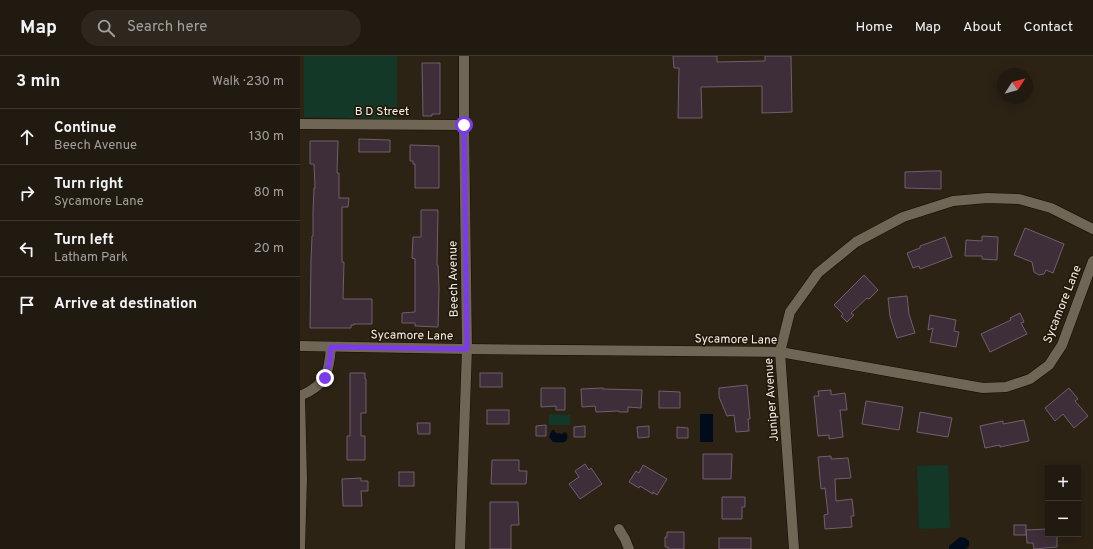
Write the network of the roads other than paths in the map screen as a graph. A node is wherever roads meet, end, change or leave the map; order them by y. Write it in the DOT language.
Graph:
graph roads {
  1 [pos="464,56"];
  2 [pos="300,124"];
  3 [pos="464,125"];
  4 [pos="1093,230"];
  5 [pos="1093,261"];
  6 [pos="300,346"];
  7 [pos="331,347"];
  8 [pos="467,349"];
  9 [pos="780,352"];
  10 [pos="300,396"];
  11 [pos="620,530"];
  12 [pos="300,549"];
  13 [pos="460,549"];
  14 [pos="630,549"];
  15 [pos="794,549"];
  1 -- 3 [label="street, Beech Avenue"];
  2 -- 3 [label="street, B D Street"];
  3 -- 8 [label="street, Beech Avenue"];
  4 -- 9 [label="street, Juniper Avenue"];
  5 -- 9 [label="street, Sycamore Lane"];
  6 -- 7 [label="street, Sycamore Lane"];
  7 -- 8 [label="street, Sycamore Lane"];
  7 -- 10 [label="street"];
  8 -- 9 [label="street, Sycamore Lane"];
  8 -- 13 [label="street, Beech Avenue"];
  9 -- 15 [label="street, Juniper Avenue"];
  10 -- 12 [label="street"];
  11 -- 14 [label="street"];
}
